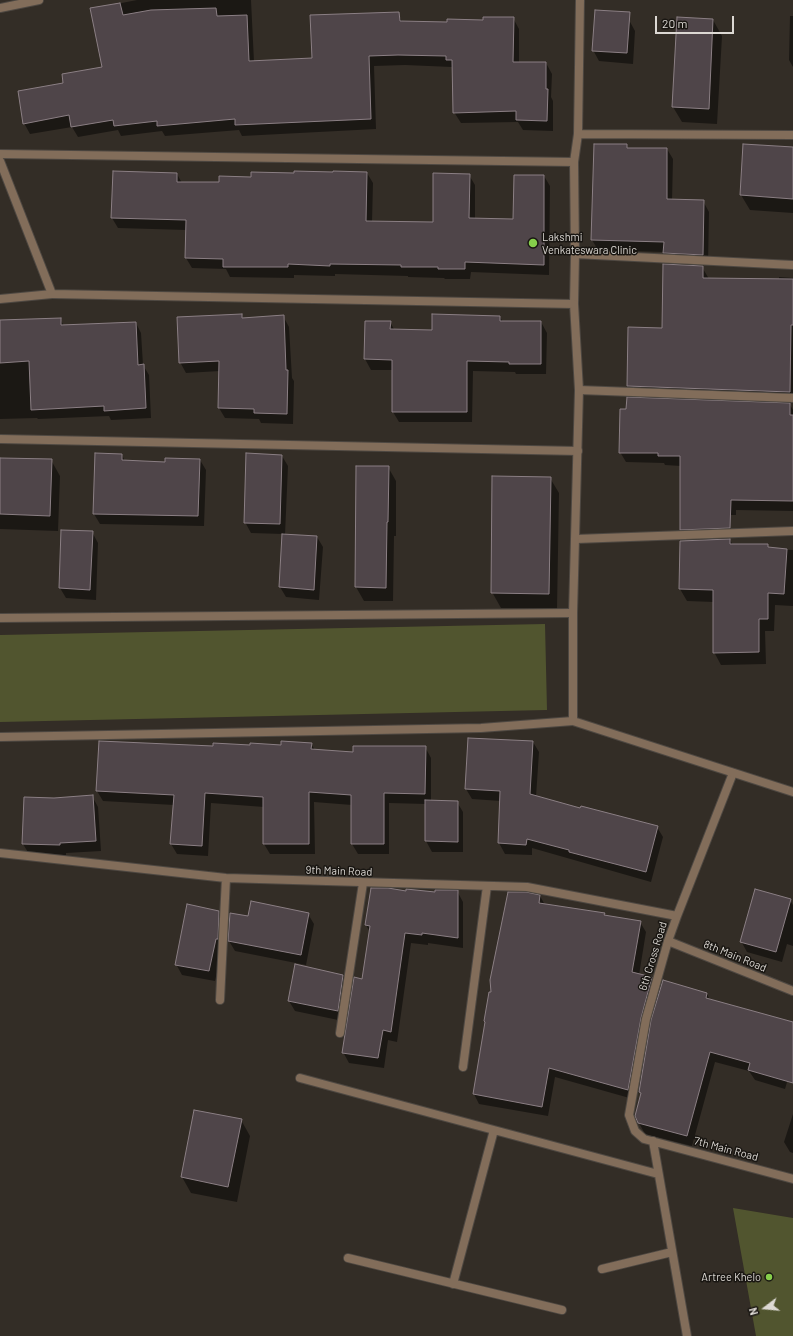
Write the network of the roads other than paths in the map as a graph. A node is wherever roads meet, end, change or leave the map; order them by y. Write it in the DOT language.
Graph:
graph roads {
  1 [pos="39,0"];
  2 [pos="580,0"];
  3 [pos="0,8"];
  4 [pos="578,134"];
  5 [pos="793,135"];
  6 [pos="0,154"];
  7 [pos="0,161"];
  8 [pos="574,162"];
  9 [pos="576,254"];
  10 [pos="793,265"];
  11 [pos="52,294"];
  12 [pos="0,299"];
  13 [pos="574,304"];
  14 [pos="579,390"];
  15 [pos="793,398"];
  16 [pos="0,439"];
  17 [pos="578,451"];
  18 [pos="793,531"];
  19 [pos="576,539"];
  20 [pos="573,613"];
  21 [pos="0,618"];
  22 [pos="573,721"];
  23 [pos="0,737"];
  24 [pos="734,773"];
  25 [pos="793,792"];
  26 [pos="0,853"];
  27 [pos="226,878"];
  28 [pos="363,883"];
  29 [pos="487,886"];
  30 [pos="677,916"];
  31 [pos="668,941"];
  32 [pos="793,991"];
  33 [pos="220,1000"];
  34 [pos="340,1032"];
  35 [pos="463,1067"];
  36 [pos="300,1078"];
  37 [pos="494,1130"];
  38 [pos="653,1141"];
  39 [pos="658,1174"];
  40 [pos="793,1179"];
  41 [pos="672,1252"];
  42 [pos="348,1258"];
  43 [pos="602,1269"];
  44 [pos="453,1284"];
  45 [pos="562,1310"];
  46 [pos="687,1336"];
  1 -- 3 [label="street"];
  2 -- 4 [label="street"];
  4 -- 5 [label="street"];
  4 -- 8 [label="street"];
  6 -- 8 [label="street"];
  7 -- 11 [label="street"];
  8 -- 9 [label="street"];
  9 -- 10 [label="street"];
  9 -- 13 [label="street"];
  11 -- 12 [label="street"];
  11 -- 13 [label="street"];
  13 -- 14 [label="street"];
  14 -- 15 [label="street"];
  14 -- 17 [label="street"];
  16 -- 17 [label="street"];
  17 -- 19 [label="street"];
  18 -- 19 [label="street"];
  19 -- 20 [label="street"];
  20 -- 21 [label="street"];
  20 -- 22 [label="street"];
  22 -- 23 [label="street"];
  22 -- 24 [label="street"];
  24 -- 25 [label="street"];
  24 -- 30 [label="street, 6th Cross Road"];
  26 -- 27 [label="street, 9th Main Road"];
  27 -- 28 [label="street, 9th Main Road"];
  27 -- 33 [label="street"];
  28 -- 29 [label="street, 9th Main Road"];
  28 -- 34 [label="street"];
  29 -- 30 [label="street, 9th Main Road"];
  29 -- 35 [label="street"];
  30 -- 31 [label="street, 6th Cross Road"];
  31 -- 32 [label="street, 8th Main Road"];
  31 -- 38 [label="street, 6th Cross Road"];
  36 -- 37 [label="street"];
  37 -- 39 [label="street"];
  37 -- 44 [label="street"];
  38 -- 39 [label="street"];
  38 -- 40 [label="street, 7th Main Road"];
  39 -- 41 [label="street"];
  41 -- 43 [label="street"];
  41 -- 46 [label="street"];
  42 -- 44 [label="street"];
  44 -- 45 [label="street"];
}
